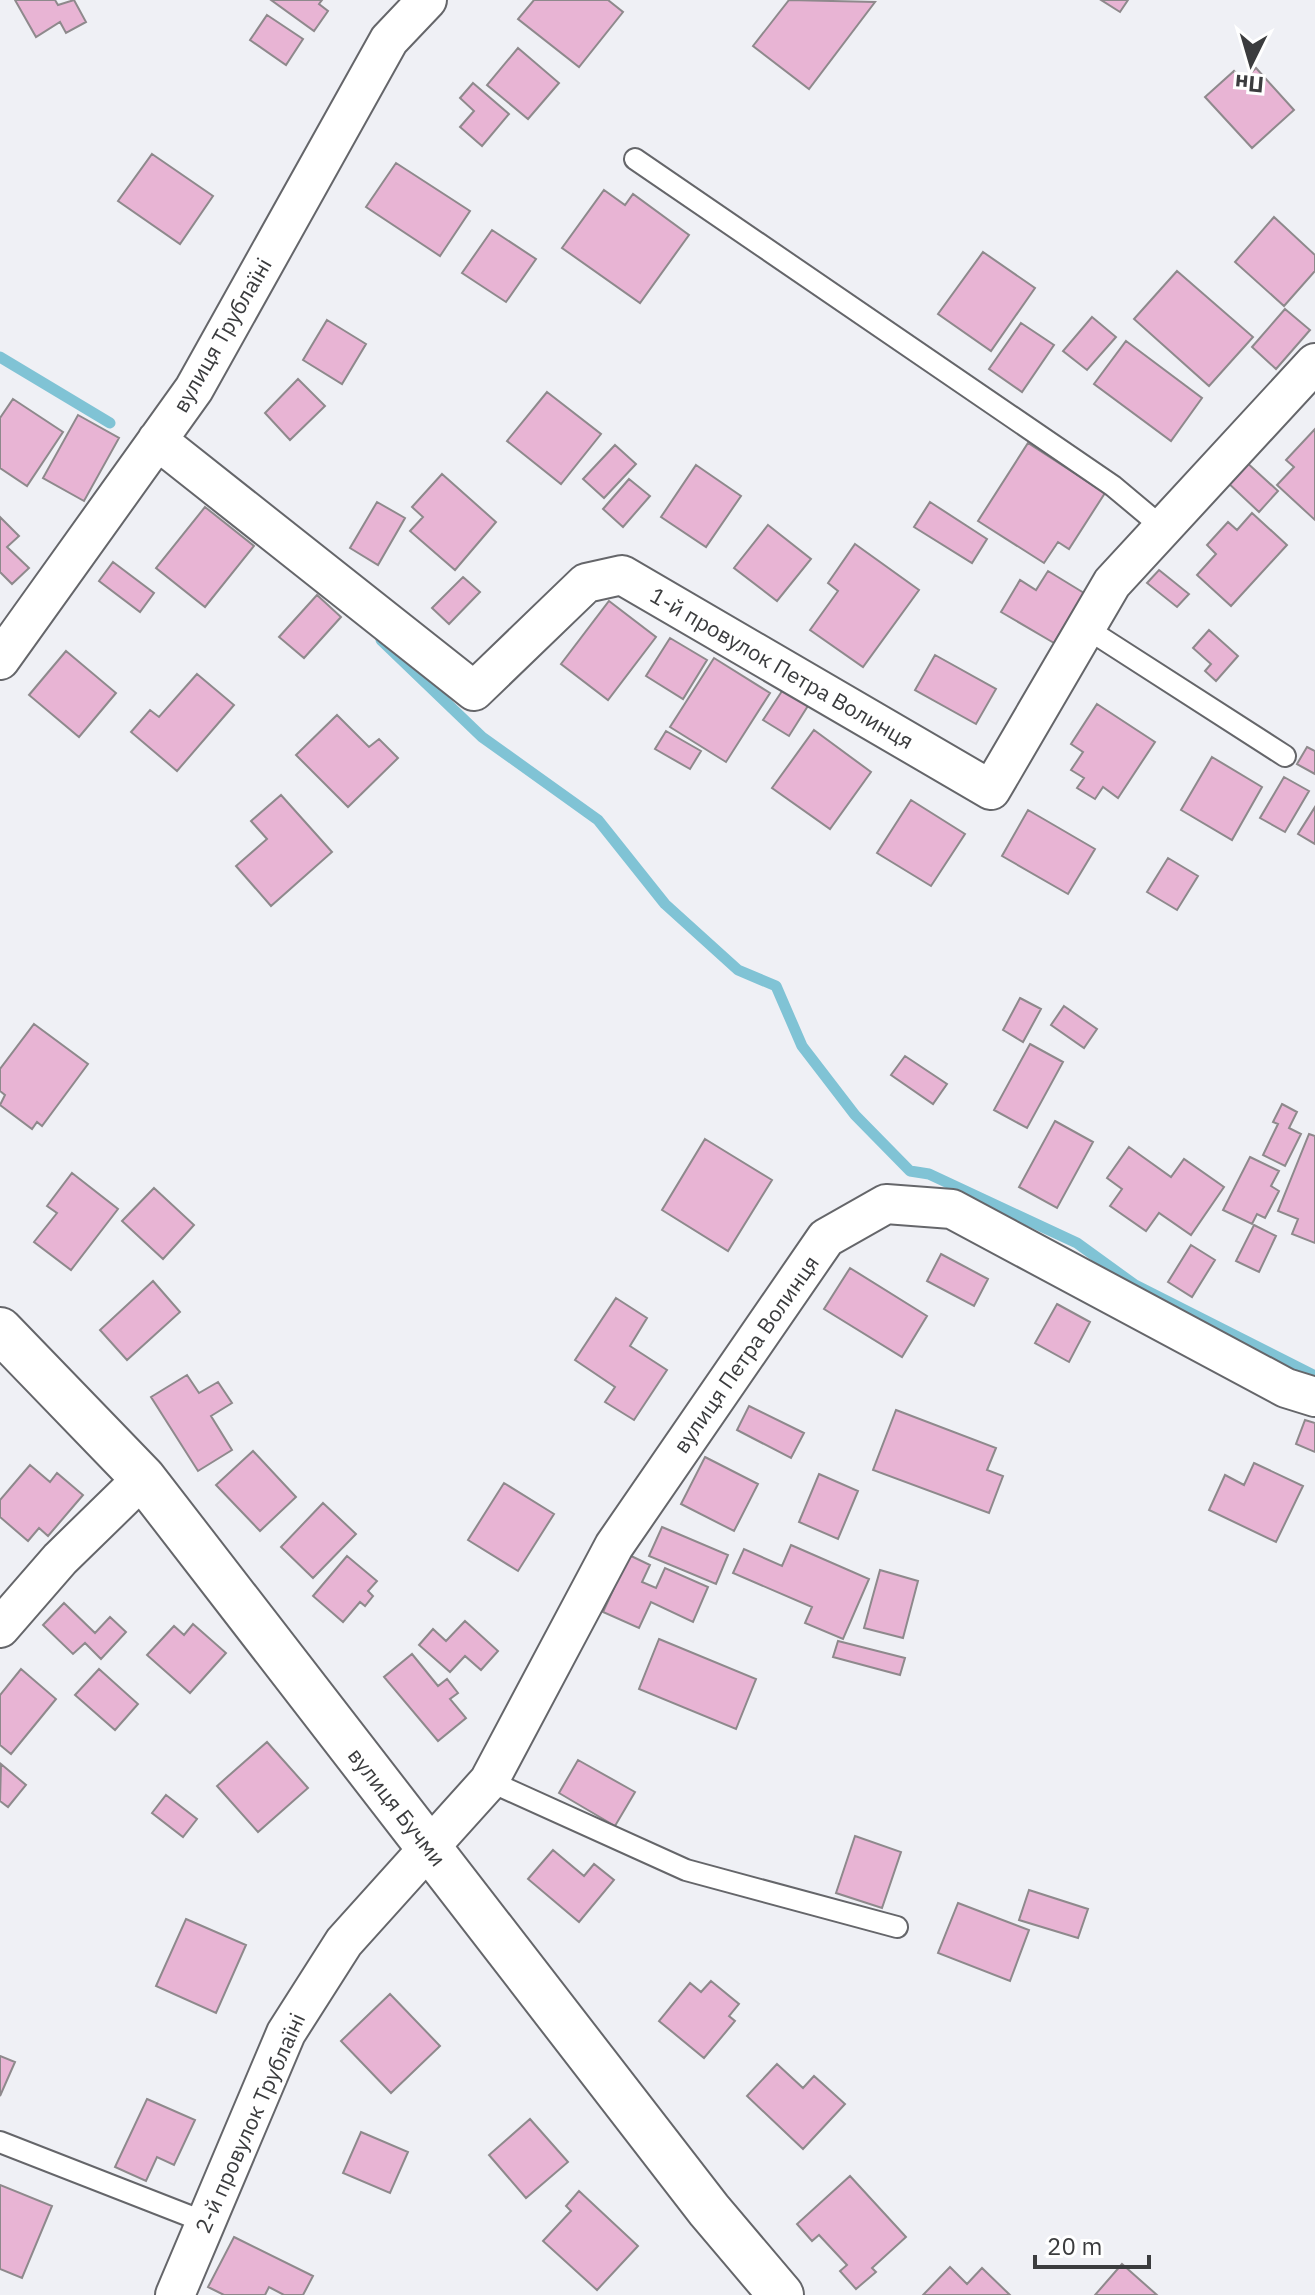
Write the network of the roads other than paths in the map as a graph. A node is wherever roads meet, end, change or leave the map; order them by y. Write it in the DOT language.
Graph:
graph roads {
  1 [pos="427,0"];
  2 [pos="635,159"];
  3 [pos="1315,363"];
  4 [pos="157,440"];
  5 [pos="1162,527"];
  6 [pos="1086,628"];
  7 [pos="0,660"];
  8 [pos="1285,756"];
  9 [pos="0,1330"];
  10 [pos="1315,1397"];
  11 [pos="143,1478"];
  12 [pos="0,1628"];
  13 [pos="489,1781"];
  14 [pos="428,1847"];
  15 [pos="897,1927"];
  16 [pos="0,2142"];
  17 [pos="205,2222"];
  18 [pos="175,2295"];
  19 [pos="781,2295"];
  1 -- 4 [label="street, вулиця Трублаїні"];
  2 -- 5 [label="lane"];
  3 -- 5 [label="street, 1-й провулок Петра Волинця"];
  4 -- 6 [label="street, 1-й провулок Петра Волинця"];
  4 -- 7 [label="street, вулиця Трублаїні"];
  5 -- 6 [label="street, 1-й провулок Петра Волинця"];
  6 -- 8 [label="lane"];
  9 -- 11 [label="street, вулиця Бучми"];
  10 -- 13 [label="street, вулиця Петра Волинця"];
  11 -- 12 [label="street"];
  11 -- 14 [label="street, вулиця Бучми"];
  13 -- 14 [label="street, вулиця Петра Волинця"];
  13 -- 15 [label="lane"];
  14 -- 17 [label="street, 2-й провулок Трублаїні"];
  14 -- 19 [label="street, вулиця Бучми"];
  16 -- 17 [label="lane"];
  17 -- 18 [label="street, 2-й провулок Трублаїні"];
}
